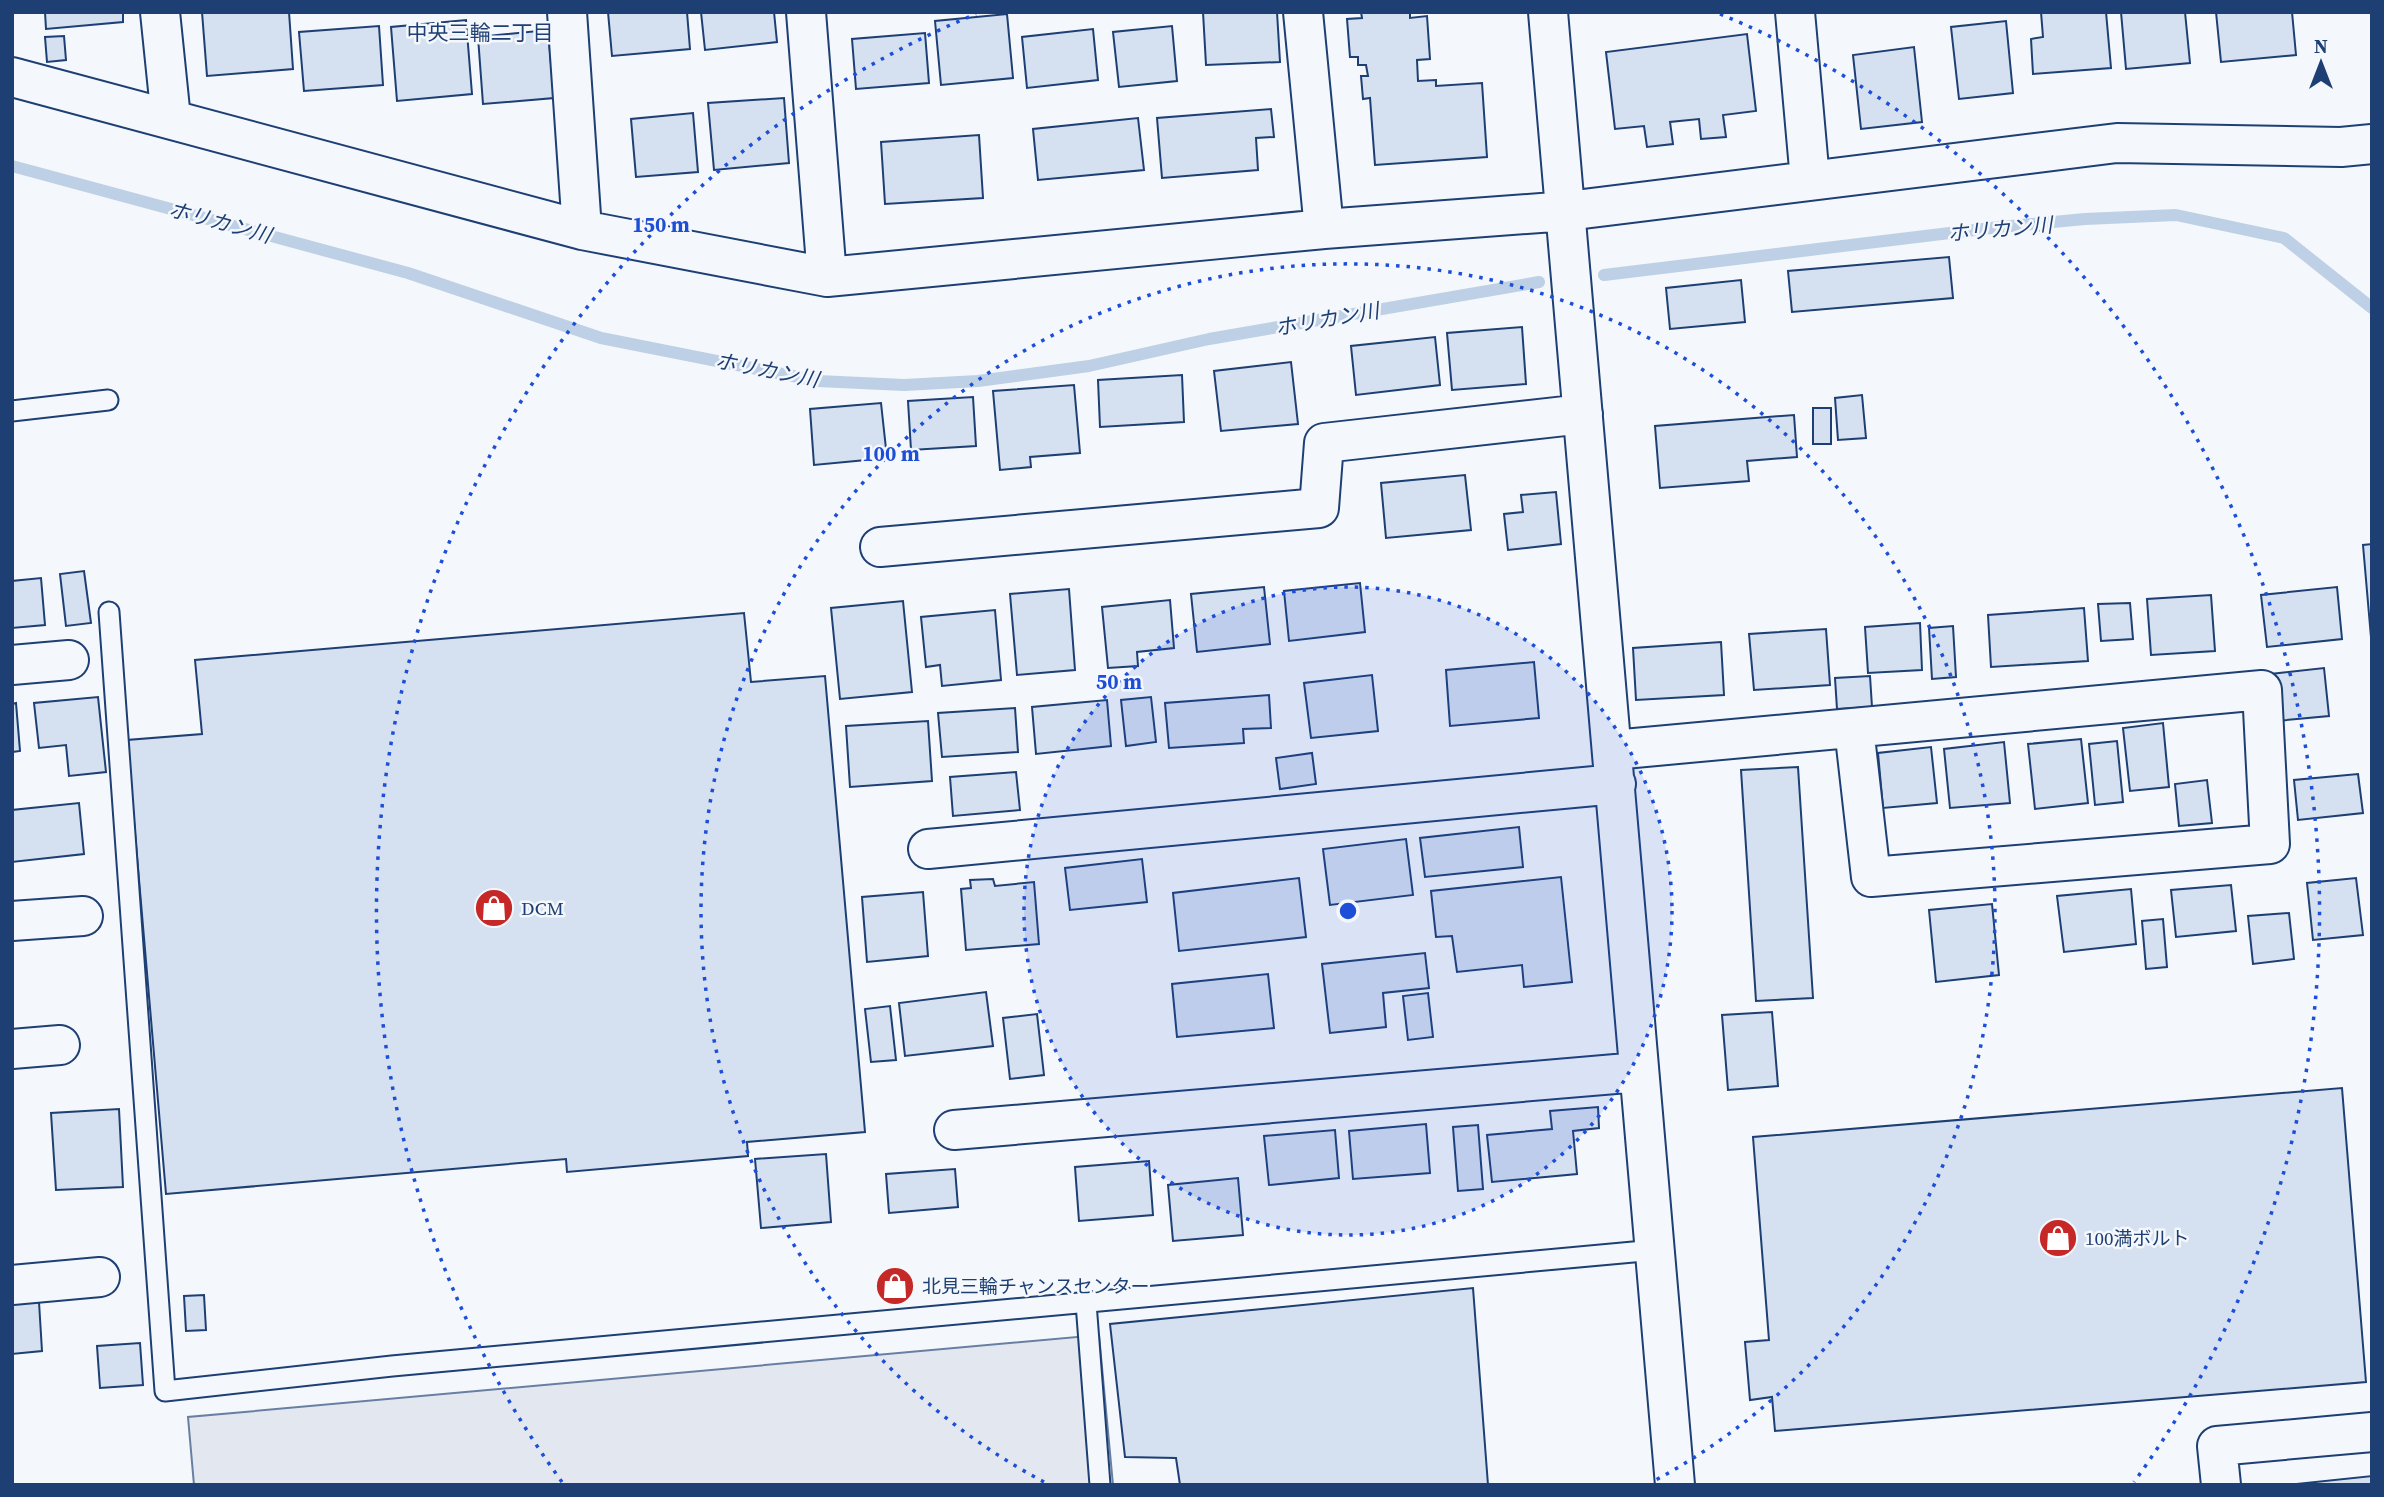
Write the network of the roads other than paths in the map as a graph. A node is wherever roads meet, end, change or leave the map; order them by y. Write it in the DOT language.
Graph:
graph roads {
  1 [pos="160,12"];
  2 [pos="567,12"];
  3 [pos="806,12"];
  4 [pos="1303,12"];
  5 [pos="1548,12"];
  6 [pos="1795,12"];
  7 [pos="12,77"];
  8 [pos="171,119"];
  9 [pos="2372,144"];
  10 [pos="1810,180"];
  11 [pos="1567,211"];
  12 [pos="1324,229"];
  13 [pos="582,230"];
  14 [pos="827,277"];
  15 [pos="108,400"];
  16 [pos="12,411"];
  17 [pos="1583,414"];
  18 [pos="880,547"];
  19 [pos="109,612"];
  20 [pos="69,660"];
  21 [pos="12,665"];
  22 [pos="1854,728"];
  23 [pos="1614,767"];
  24 [pos="928,849"];
  25 [pos="83,916"];
  26 [pos="12,921"];
  27 [pos="60,1045"];
  28 [pos="12,1049"];
  29 [pos="1639,1072"];
  30 [pos="954,1130"];
  31 [pos="1655,1250"];
  32 [pos="100,1277"];
  33 [pos="12,1285"];
  34 [pos="1086,1303"];
  35 [pos="2372,1432"];
  36 [pos="1100,1485"];
  37 [pos="1675,1485"];
  38 [pos="2221,1485"];
  1 -- 8 [label="street"];
  2 -- 13 [label="street"];
  3 -- 14 [label="street"];
  4 -- 12 [label="street"];
  5 -- 11 [label="street"];
  6 -- 10 [label="street"];
  7 -- 8 [label="street"];
  8 -- 13 [label="street"];
  9 -- 10 [label="street"];
  10 -- 11 [label="street"];
  11 -- 12 [label="street"];
  11 -- 17 [label="street"];
  12 -- 14 [label="street"];
  13 -- 14 [label="street"];
  15 -- 16 [label="lane"];
  17 -- 18 [label="street"];
  17 -- 23 [label="street"];
  19 -- 34 [label="lane"];
  20 -- 21 [label="street"];
  22 -- 22 [label="street"];
  22 -- 23 [label="street"];
  23 -- 24 [label="street"];
  23 -- 29 [label="street"];
  25 -- 26 [label="street"];
  27 -- 28 [label="street"];
  29 -- 30 [label="street"];
  29 -- 31 [label="street"];
  31 -- 34 [label="lane"];
  31 -- 37 [label="street"];
  32 -- 33 [label="street"];
  34 -- 36 [label="lane"];
  35 -- 38 [label="street"];
}
